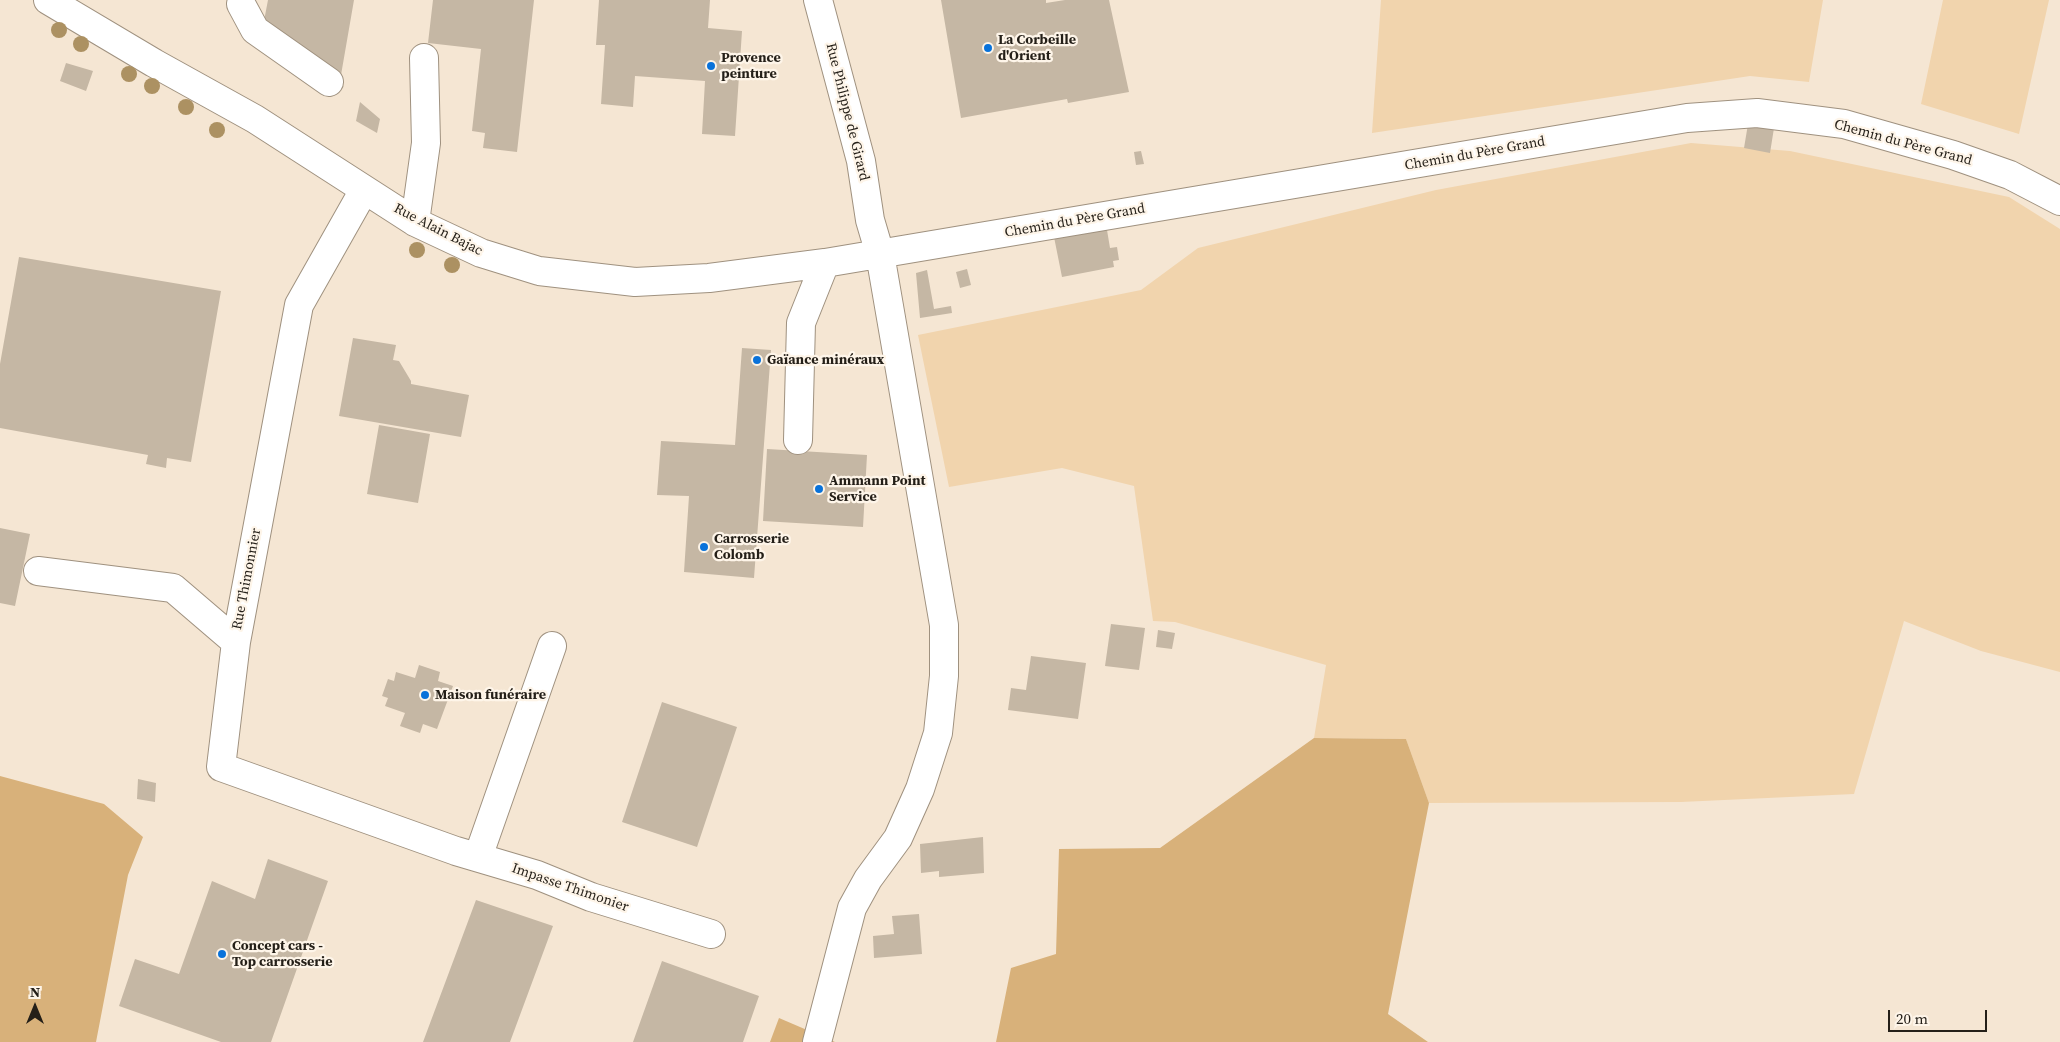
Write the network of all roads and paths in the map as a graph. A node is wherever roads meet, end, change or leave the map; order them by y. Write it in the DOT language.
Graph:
graph roads {
  1 [pos="48,0"];
  2 [pos="818,0"];
  3 [pos="237,1"];
  4 [pos="424,58"];
  5 [pos="329,82"];
  6 [pos="364,190"];
  7 [pos="2060,201"];
  8 [pos="415,222"];
  9 [pos="880,254"];
  10 [pos="824,263"];
  11 [pos="798,440"];
  12 [pos="38,571"];
  13 [pos="236,642"];
  14 [pos="552,646"];
  15 [pos="430,842"];
  16 [pos="478,857"];
  17 [pos="711,934"];
  18 [pos="817,1042"];
  1 -- 6 [label="street, Rue Alain Bajac"];
  2 -- 9 [label="street, Rue Philippe de Girard"];
  3 -- 5 [label="street"];
  4 -- 8 [label="street"];
  6 -- 8 [label="street, Rue Alain Bajac"];
  6 -- 13 [label="street, Rue Thimonnier"];
  7 -- 9 [label="street, Chemin du Père Grand"];
  8 -- 10 [label="street, Rue Alain Bajac"];
  9 -- 10 [label="street, Rue Alain Bajac"];
  9 -- 18 [label="street, Rue Philippe de Girard"];
  10 -- 11 [label="street"];
  12 -- 13 [label="street"];
  13 -- 15 [label="street, Rue Thimonnier"];
  14 -- 16 [label="street"];
  15 -- 16 [label="street, Impasse Thimonier"];
  16 -- 17 [label="street, Impasse Thimonier"];
}
